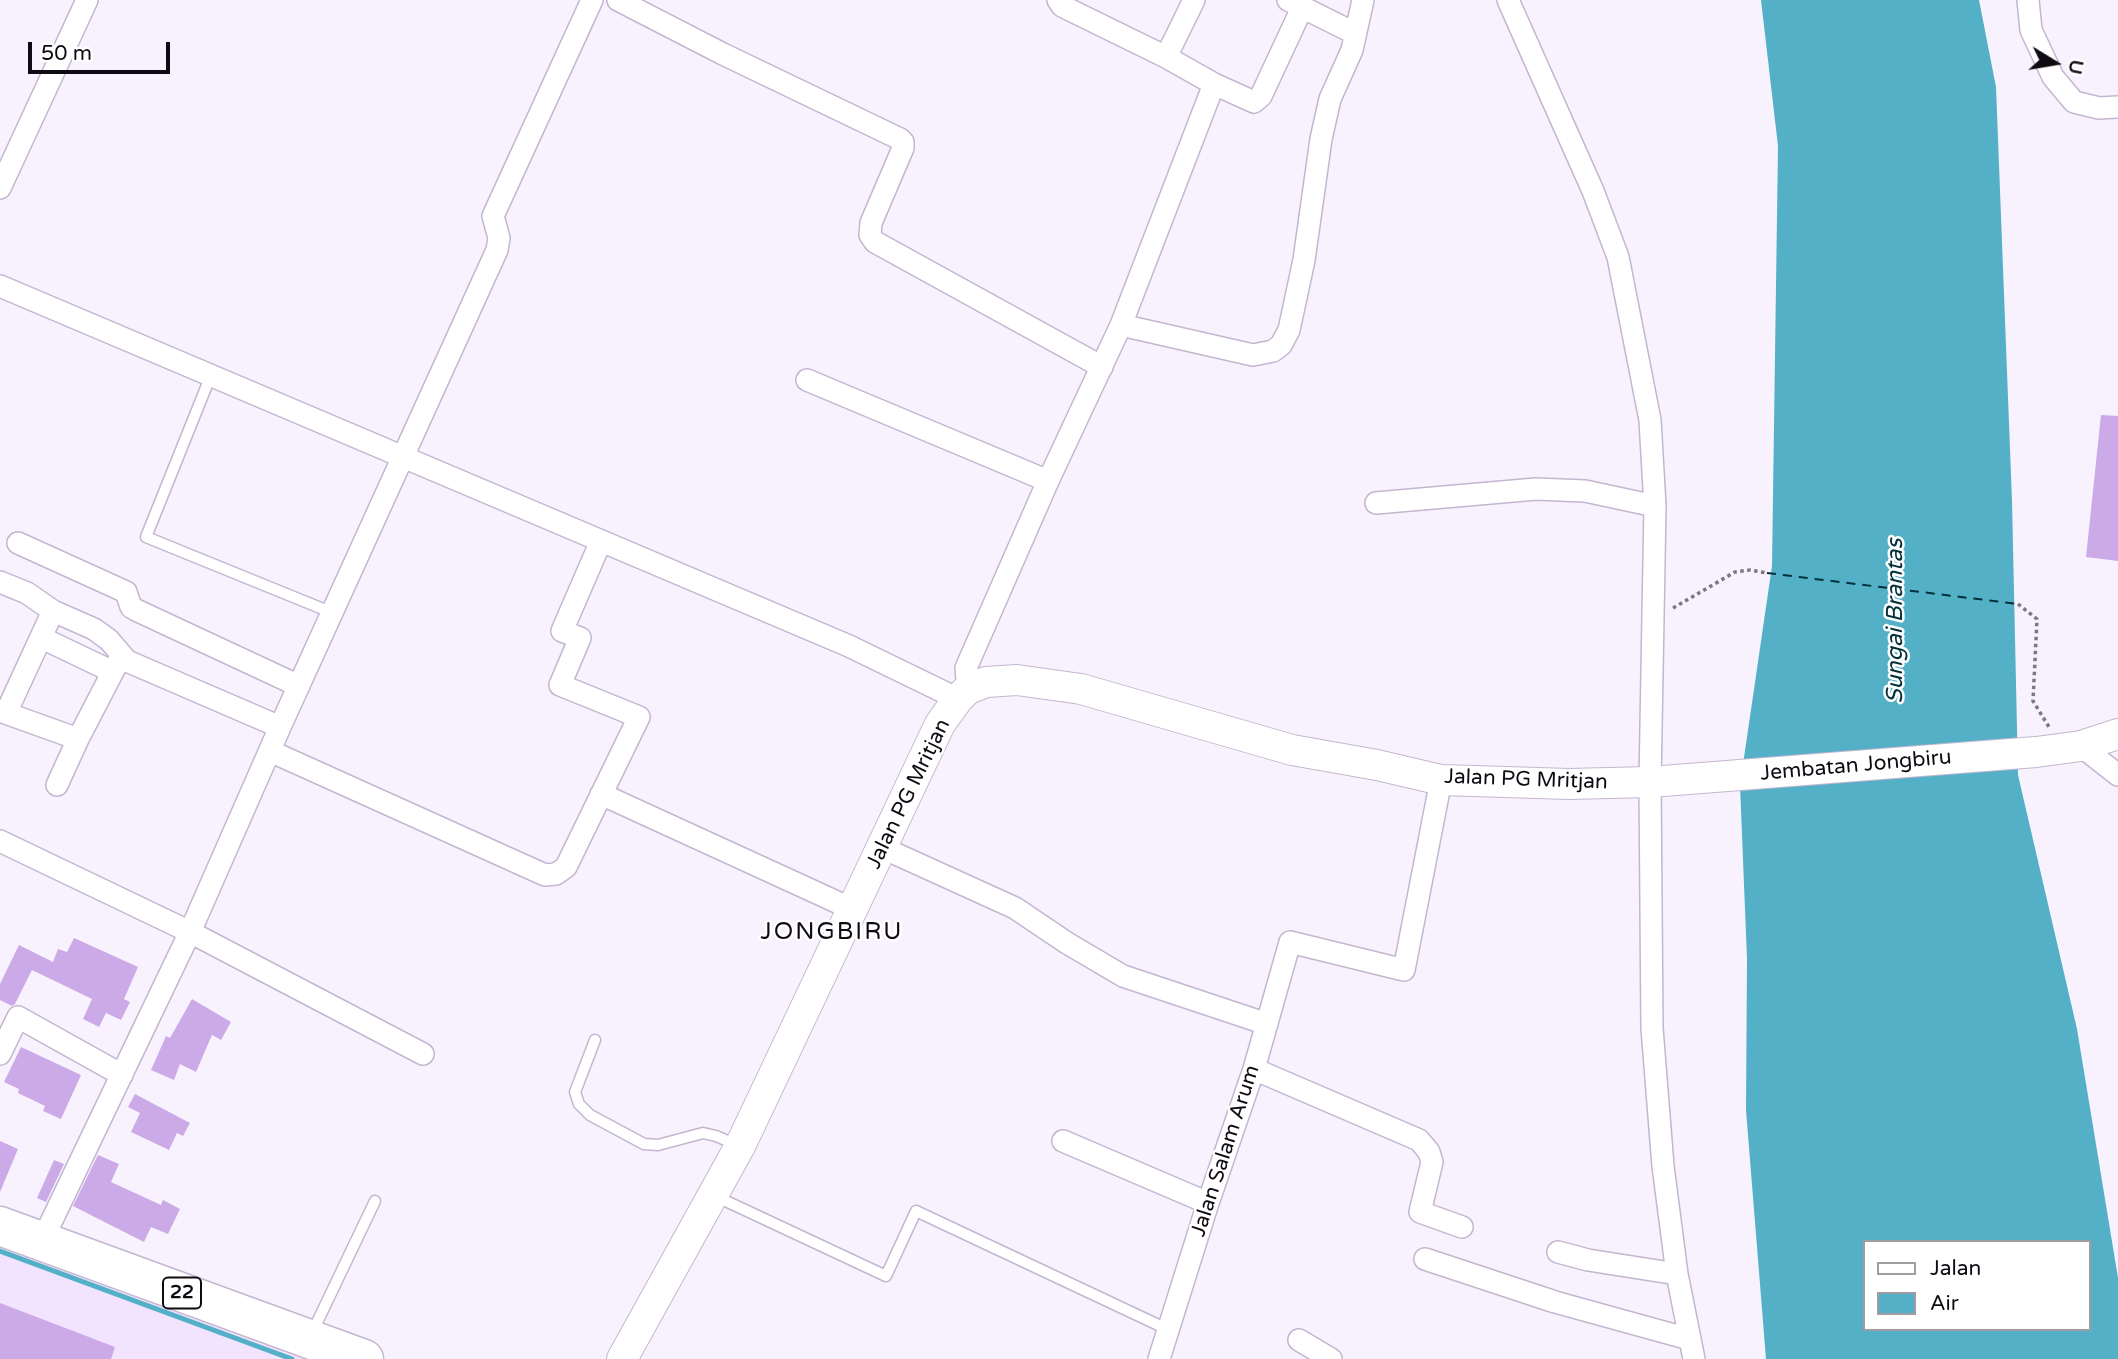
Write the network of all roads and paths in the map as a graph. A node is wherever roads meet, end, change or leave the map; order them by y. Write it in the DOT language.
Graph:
graph roads {
  1 [pos="87,0"];
  2 [pos="592,0"];
  3 [pos="618,0"];
  4 [pos="1058,0"];
  5 [pos="1194,0"];
  6 [pos="1363,0"];
  7 [pos="1508,0"];
  8 [pos="2028,0"];
  9 [pos="1295,4"];
  10 [pos="1354,33"];
  11 [pos="1166,57"];
  12 [pos="1214,84"];
  13 [pos="2118,107"];
  14 [pos="0,188"];
  15 [pos="0,286"];
  16 [pos="1121,326"];
  17 [pos="1102,367"];
  18 [pos="211,375"];
  19 [pos="807,380"];
  20 [pos="403,458"];
  21 [pos="1048,481"];
  22 [pos="1376,503"];
  23 [pos="1655,506"];
  24 [pos="601,541"];
  25 [pos="18,543"];
  26 [pos="1767,573"];
  27 [pos="0,582"];
  28 [pos="2018,604"];
  29 [pos="53,611"];
  30 [pos="333,613"];
  31 [pos="1653,619"];
  32 [pos="41,638"];
  33 [pos="116,664"];
  34 [pos="299,686"];
  35 [pos="963,694"];
  36 [pos="3,712"];
  37 [pos="280,727"];
  38 [pos="2118,734"];
  39 [pos="78,739"];
  40 [pos="2081,746"];
  41 [pos="270,751"];
  42 [pos="2118,775"];
  43 [pos="1441,780"];
  44 [pos="1656,782"];
  45 [pos="57,785"];
  46 [pos="601,794"];
  47 [pos="0,841"];
  48 [pos="883,848"];
  49 [pos="852,909"];
  50 [pos="190,932"];
  51 [pos="1267,1024"];
  52 [pos="595,1040"];
  53 [pos="0,1054"];
  54 [pos="423,1054"];
  55 [pos="1254,1069"];
  56 [pos="122,1075"];
  57 [pos="1063,1141"];
  58 [pos="740,1146"];
  59 [pos="713,1195"];
  60 [pos="375,1201"];
  61 [pos="1208,1203"];
  62 [pos="0,1226"];
  63 [pos="1462,1227"];
  64 [pos="42,1241"];
  65 [pos="1558,1252"];
  66 [pos="1424,1259"];
  67 [pos="1677,1274"];
  68 [pos="1169,1330"];
  69 [pos="310,1339"];
  70 [pos="1299,1340"];
  71 [pos="1692,1349"];
  72 [pos="364,1359"];
  73 [pos="622,1359"];
  74 [pos="1159,1359"];
  75 [pos="1331,1359"];
  1 -- 14 [label="street"];
  2 -- 20 [label="street"];
  3 -- 17 [label="street"];
  4 -- 11 [label="street"];
  5 -- 11 [label="street"];
  6 -- 10 [label="street"];
  7 -- 23 [label="street"];
  8 -- 13 [label="street"];
  9 -- 10 [label="street"];
  9 -- 12 [label="street"];
  10 -- 16 [label="street"];
  11 -- 12 [label="street"];
  12 -- 16 [label="street"];
  15 -- 18 [label="street"];
  16 -- 17 [label="street"];
  17 -- 21 [label="street"];
  18 -- 20 [label="street"];
  18 -- 30 [label="lane"];
  19 -- 21 [label="street"];
  20 -- 24 [label="street"];
  20 -- 30 [label="street"];
  21 -- 35 [label="street"];
  22 -- 23 [label="street"];
  23 -- 31 [label="street"];
  24 -- 35 [label="street"];
  24 -- 46 [label="street"];
  25 -- 34 [label="street"];
  26 -- 31 [label="path"];
  27 -- 29 [label="street"];
  28 -- 40 [label="path"];
  29 -- 32 [label="street"];
  29 -- 33 [label="street"];
  30 -- 34 [label="street"];
  31 -- 44 [label="street"];
  32 -- 33 [label="street"];
  32 -- 36 [label="street"];
  33 -- 37 [label="street"];
  33 -- 39 [label="street"];
  34 -- 37 [label="street"];
  35 -- 43 [label="main road, Jalan PG Mritjan"];
  35 -- 48 [label="main road, Jalan PG Mritjan"];
  36 -- 39 [label="street"];
  37 -- 41 [label="street"];
  38 -- 40 [label="main road, Jembatan Jongbiru"];
  39 -- 45 [label="street"];
  40 -- 42 [label="street"];
  40 -- 44 [label="main road, Jembatan Jongbiru"];
  41 -- 46 [label="street"];
  41 -- 50 [label="street"];
  43 -- 44 [label="main road, Jalan PG Mritjan"];
  43 -- 51 [label="street, Jalan Salam Arum"];
  44 -- 67 [label="street"];
  46 -- 49 [label="street"];
  47 -- 50 [label="street"];
  48 -- 49 [label="main road, Jalan PG Mritjan"];
  48 -- 51 [label="street"];
  49 -- 58 [label="main road, Jalan PG Mritjan"];
  50 -- 54 [label="street"];
  50 -- 56 [label="street"];
  51 -- 55 [label="street, Jalan Salam Arum"];
  52 -- 58 [label="lane"];
  53 -- 56 [label="street"];
  55 -- 61 [label="street, Jalan Salam Arum"];
  55 -- 63 [label="street"];
  56 -- 64 [label="street"];
  57 -- 61 [label="street"];
  58 -- 59 [label="main road, Jalan PG Mritjan"];
  59 -- 68 [label="lane"];
  59 -- 73 [label="main road, Jalan PG Mritjan"];
  60 -- 69 [label="lane"];
  61 -- 68 [label="street, Jalan Salam Arum"];
  62 -- 64 [label="highway, 22"];
  64 -- 69 [label="highway, 22"];
  65 -- 67 [label="street"];
  66 -- 71 [label="street"];
  67 -- 71 [label="street"];
  68 -- 74 [label="street, Jalan Salam Arum"];
  69 -- 72 [label="highway, 22"];
  70 -- 75 [label="street"];
}
